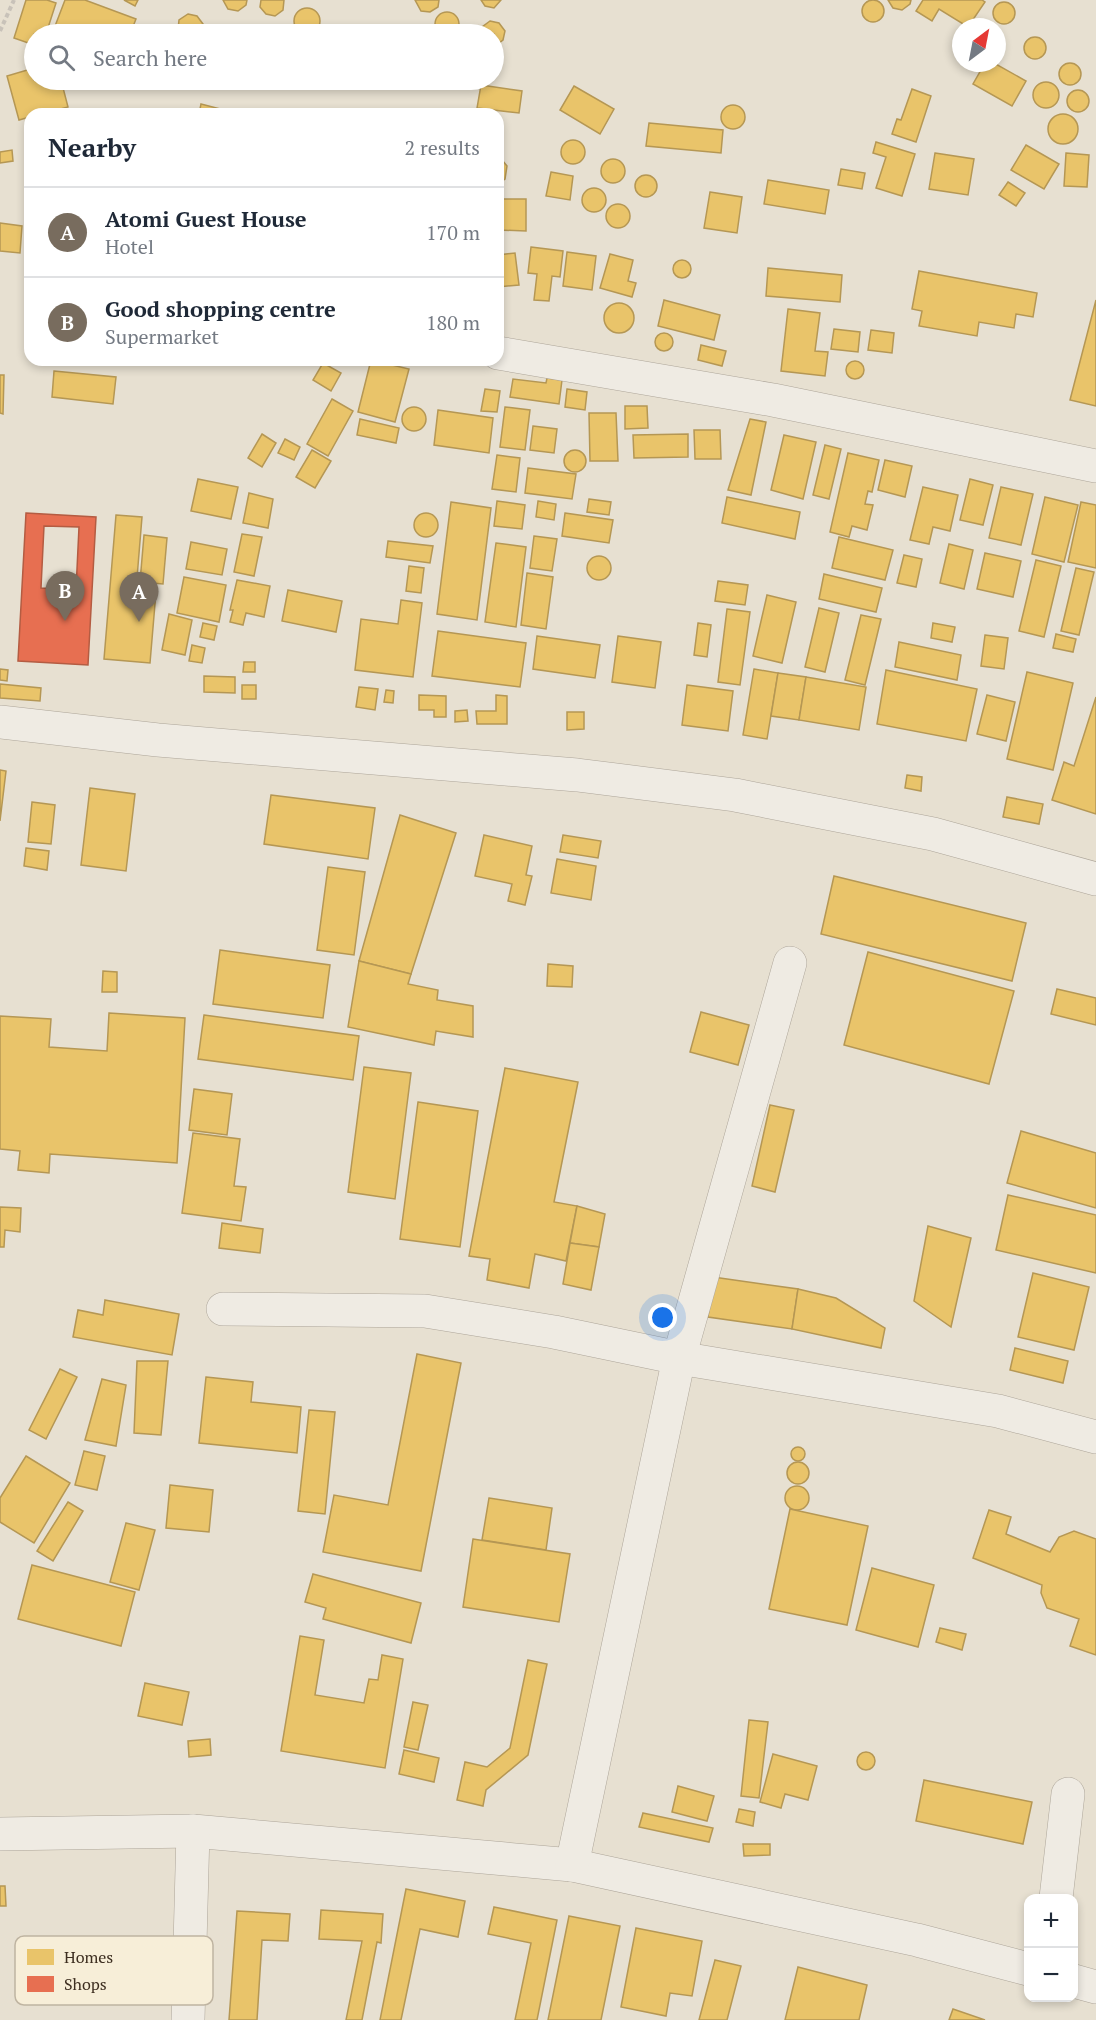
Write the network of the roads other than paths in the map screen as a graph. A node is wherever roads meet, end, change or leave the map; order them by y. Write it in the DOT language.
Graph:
graph roads {
  1 [pos="504,354"];
  2 [pos="1096,466"];
  3 [pos="0,722"];
  4 [pos="1096,879"];
  5 [pos="790,963"];
  6 [pos="223,1309"];
  7 [pos="679,1358"];
  8 [pos="1096,1437"];
  9 [pos="1068,1794"];
  10 [pos="194,1831"];
  11 [pos="0,1834"];
  12 [pos="572,1865"];
  13 [pos="1057,1894"];
  14 [pos="191,1936"];
  15 [pos="1024,1968"];
  16 [pos="1078,1982"];
  17 [pos="1096,1987"];
  18 [pos="188,2005"];
  19 [pos="188,2020"];
  1 -- 2 [label="street"];
  3 -- 4 [label="street"];
  5 -- 7 [label="street"];
  6 -- 7 [label="street"];
  7 -- 8 [label="street"];
  7 -- 12 [label="street"];
  9 -- 13 [label="street"];
  10 -- 11 [label="street"];
  10 -- 12 [label="street"];
  10 -- 14 [label="street"];
  12 -- 15 [label="street"];
  16 -- 17 [label="street"];
  18 -- 19 [label="street"];
}
